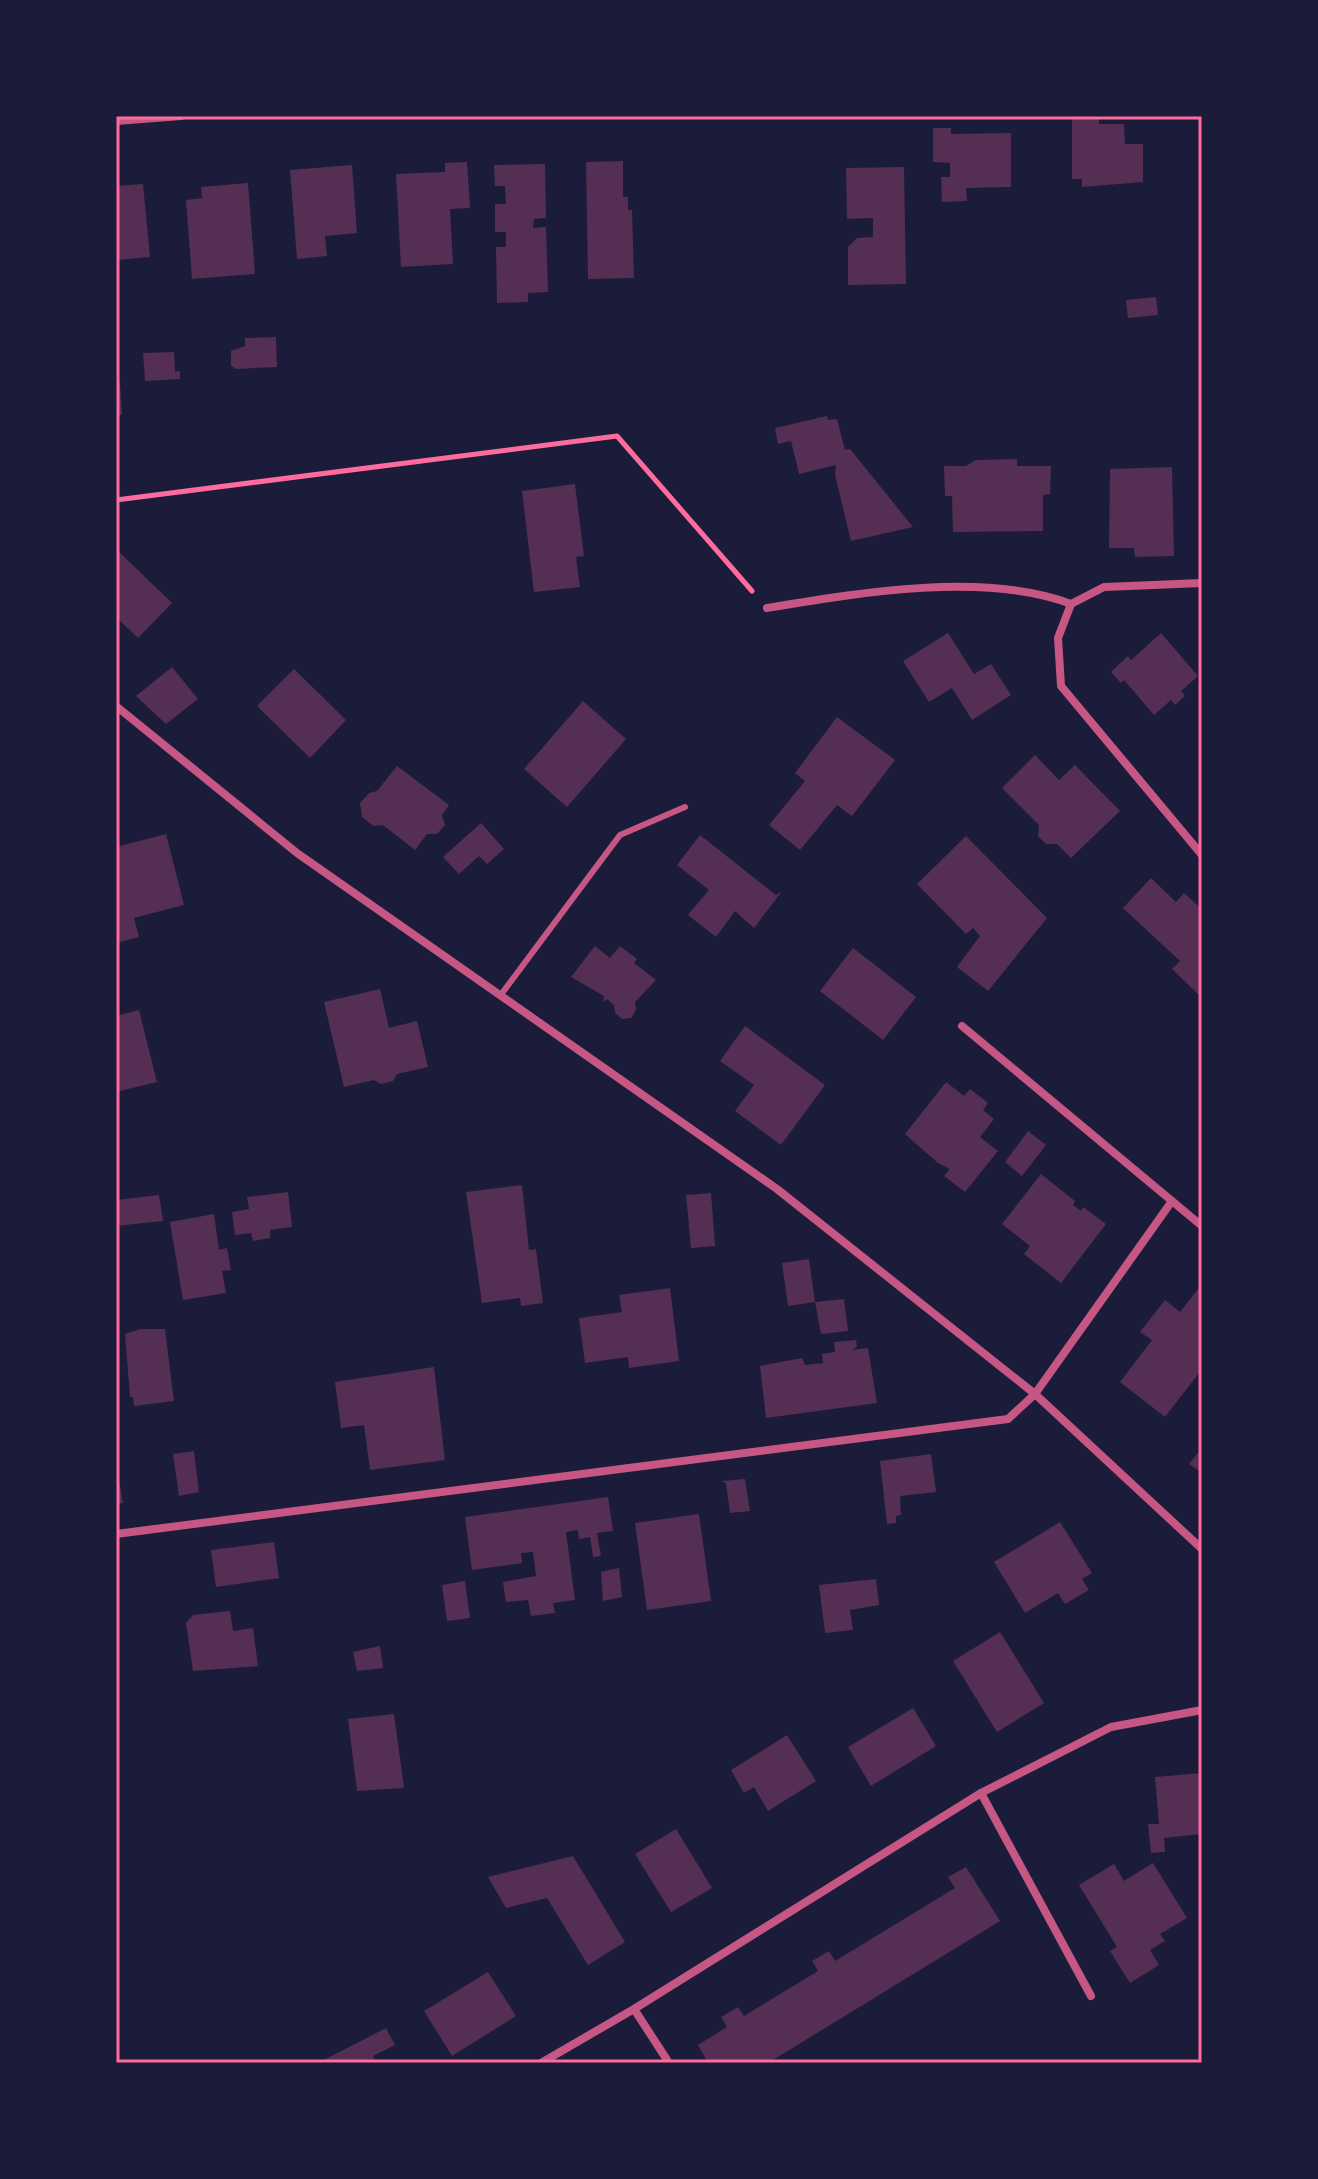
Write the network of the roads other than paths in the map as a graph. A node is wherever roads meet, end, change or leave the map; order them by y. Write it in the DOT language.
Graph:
graph roads {
  1 [pos="181,116"];
  2 [pos="116,121"];
  3 [pos="1202,583"];
  4 [pos="1071,604"];
  5 [pos="767,608"];
  6 [pos="117,709"];
  7 [pos="685,807"];
  8 [pos="1202,855"];
  9 [pos="500,996"];
  10 [pos="962,1026"];
  11 [pos="1172,1201"];
  12 [pos="1202,1226"];
  13 [pos="1035,1394"];
  14 [pos="116,1534"];
  15 [pos="1202,1549"];
  16 [pos="1202,1710"];
  17 [pos="981,1793"];
  18 [pos="1091,1996"];
  19 [pos="634,2009"];
  20 [pos="541,2063"];
  21 [pos="669,2063"];
  1 -- 2 [label="street"];
  3 -- 4 [label="street"];
  4 -- 5 [label="street"];
  4 -- 8 [label="street"];
  6 -- 9 [label="street"];
  7 -- 9 [label="lane"];
  9 -- 13 [label="street"];
  10 -- 11 [label="street"];
  11 -- 12 [label="street"];
  11 -- 13 [label="street"];
  13 -- 14 [label="street"];
  13 -- 15 [label="street"];
  16 -- 17 [label="street"];
  17 -- 18 [label="street"];
  17 -- 19 [label="street"];
  19 -- 20 [label="street"];
  19 -- 21 [label="street"];
}
